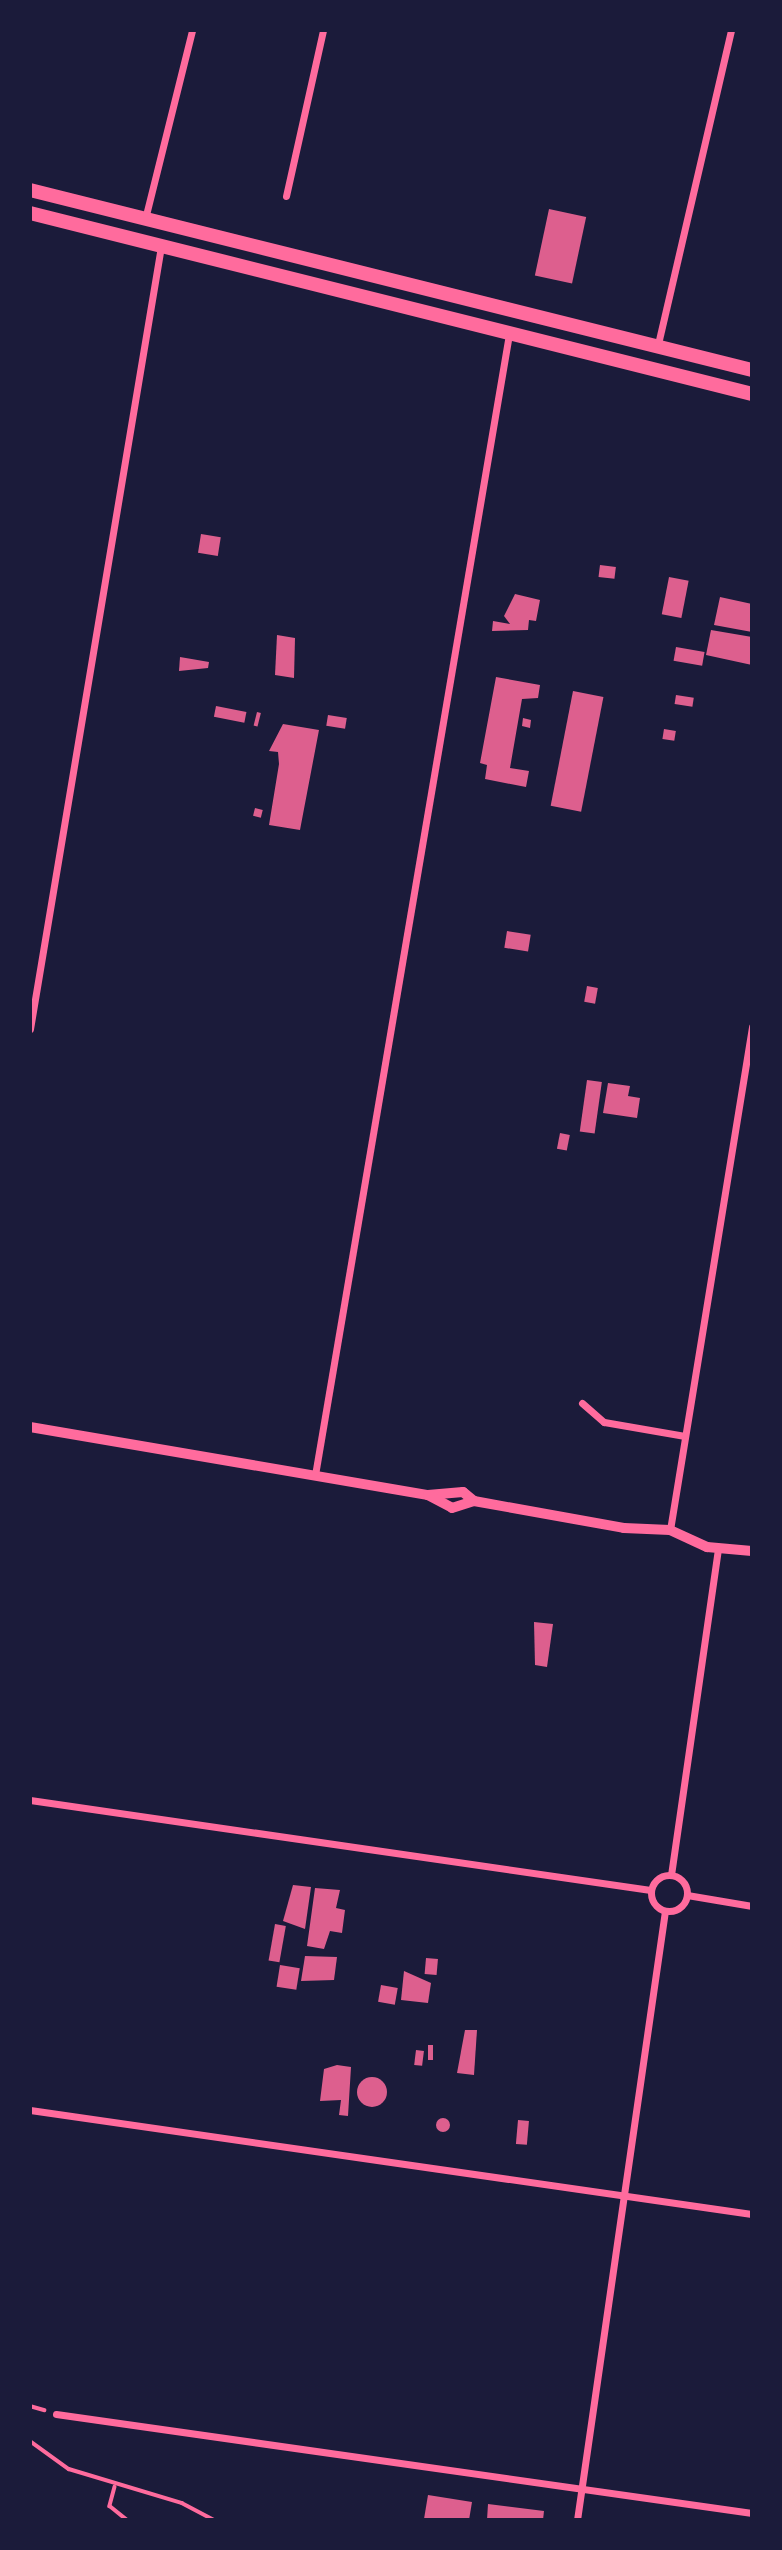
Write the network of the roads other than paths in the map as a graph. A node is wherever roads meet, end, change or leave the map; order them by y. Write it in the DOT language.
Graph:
graph roads {
  1 [pos="192,30"];
  2 [pos="323,30"];
  3 [pos="731,30"];
  4 [pos="30,190"];
  5 [pos="286,196"];
  6 [pos="30,213"];
  7 [pos="145,220"];
  8 [pos="161,244"];
  9 [pos="509,334"];
  10 [pos="658,344"];
  11 [pos="752,370"];
  12 [pos="752,394"];
  13 [pos="752,1027"];
  14 [pos="30,1029"];
  15 [pos="582,1403"];
  16 [pos="30,1427"];
  17 [pos="685,1436"];
  18 [pos="315,1475"];
  19 [pos="428,1494"];
  20 [pos="474,1501"];
  21 [pos="670,1530"];
  22 [pos="718,1550"];
  23 [pos="752,1551"];
  24 [pos="30,1800"];
  25 [pos="671,1875"];
  26 [pos="651,1890"];
  27 [pos="687,1895"];
  28 [pos="752,1906"];
  29 [pos="665,1911"];
  30 [pos="30,2110"];
  31 [pos="624,2195"];
  32 [pos="752,2214"];
  33 [pos="56,2414"];
  34 [pos="581,2489"];
  35 [pos="752,2513"];
  36 [pos="577,2520"];
  1 -- 7 [label="street"];
  2 -- 5 [label="street"];
  3 -- 10 [label="street"];
  4 -- 7 [label="main road"];
  6 -- 8 [label="main road"];
  7 -- 10 [label="main road"];
  8 -- 9 [label="main road"];
  8 -- 14 [label="street"];
  9 -- 12 [label="main road"];
  9 -- 18 [label="street"];
  10 -- 11 [label="main road"];
  13 -- 17 [label="street"];
  15 -- 17 [label="street"];
  16 -- 18 [label="street"];
  17 -- 21 [label="street"];
  18 -- 19 [label="street"];
  19 -- 20 [label="street"];
  19 -- 20 [label="street"];
  20 -- 21 [label="street"];
  21 -- 22 [label="street"];
  22 -- 23 [label="street"];
  22 -- 25 [label="street"];
  24 -- 26 [label="street"];
  25 -- 26 [label="street"];
  25 -- 27 [label="street"];
  26 -- 29 [label="street"];
  27 -- 28 [label="street"];
  27 -- 29 [label="street"];
  29 -- 31 [label="street"];
  30 -- 31 [label="street"];
  31 -- 32 [label="street"];
  31 -- 34 [label="street"];
  33 -- 34 [label="street"];
  34 -- 35 [label="street"];
  34 -- 36 [label="street"];
}
